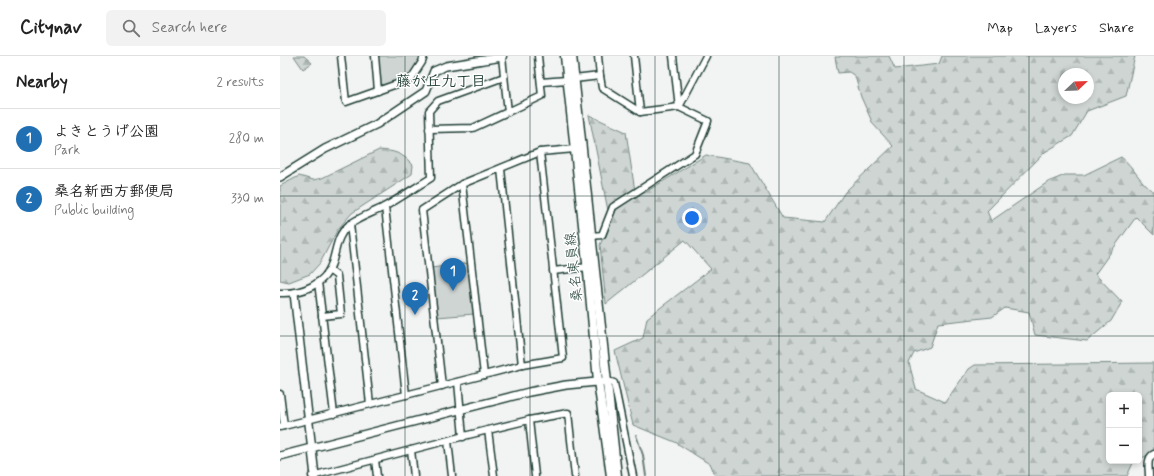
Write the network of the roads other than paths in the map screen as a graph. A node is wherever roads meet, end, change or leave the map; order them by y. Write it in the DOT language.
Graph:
graph roads {
  1 [pos="341,56"];
  2 [pos="375,56"];
  3 [pos="424,56"];
  4 [pos="502,56"];
  5 [pos="538,56"];
  6 [pos="566,56"];
  7 [pos="572,56"];
  8 [pos="598,56"];
  9 [pos="634,56"];
  10 [pos="673,56"];
  11 [pos="706,56"];
  12 [pos="480,58"];
  13 [pos="600,76"];
  14 [pos="504,77"];
  15 [pos="571,80"];
  16 [pos="541,82"];
  17 [pos="378,91"];
  18 [pos="679,107"];
  19 [pos="508,112"];
  20 [pos="640,112"];
  21 [pos="430,129"];
  22 [pos="575,149"];
  23 [pos="540,152"];
  24 [pos="501,169"];
  25 [pos="280,177"];
  26 [pos="462,184"];
  27 [pos="385,207"];
  28 [pos="350,224"];
  29 [pos="591,236"];
  30 [pos="588,267"];
  31 [pos="329,270"];
  32 [pos="553,271"];
  33 [pos="318,282"];
  34 [pos="280,293"];
  35 [pos="294,293"];
  36 [pos="322,316"];
  37 [pos="601,326"];
  38 [pos="522,365"];
  39 [pos="484,375"];
  40 [pos="598,381"];
  41 [pos="607,381"];
  42 [pos="458,382"];
  43 [pos="442,386"];
  44 [pos="280,394"];
  45 [pos="406,395"];
  46 [pos="370,404"];
  47 [pos="461,409"];
  48 [pos="334,414"];
  49 [pos="309,420"];
  50 [pos="529,420"];
  51 [pos="282,427"];
  52 [pos="488,430"];
  53 [pos="463,436"];
  54 [pos="448,441"];
  55 [pos="312,448"];
  56 [pos="411,450"];
  57 [pos="608,454"];
  58 [pos="1154,454"];
  59 [pos="280,456"];
  60 [pos="375,460"];
  61 [pos="340,469"];
  62 [pos="314,476"];
  63 [pos="341,476"];
  64 [pos="377,476"];
  65 [pos="414,476"];
  66 [pos="452,476"];
  67 [pos="494,476"];
  68 [pos="535,476"];
  69 [pos="575,476"];
  70 [pos="611,476"];
  71 [pos="617,476"];
  72 [pos="633,476"];
  73 [pos="1149,476"];
  1 -- 17 [label="street"];
  2 -- 17 [label="street"];
  3 -- 17 [label="street"];
  4 -- 12 [label="street"];
  4 -- 14 [label="street"];
  5 -- 16 [label="street"];
  6 -- 15 [label="main road"];
  7 -- 15 [label="main road, 桑名東員線"];
  8 -- 13 [label="street"];
  9 -- 20 [label="street"];
  10 -- 18 [label="street"];
  11 -- 18 [label="street"];
  12 -- 25 [label="street"];
  13 -- 15 [label="street"];
  13 -- 20 [label="street"];
  14 -- 19 [label="street"];
  14 -- 21 [label="street"];
  15 -- 16 [label="street"];
  15 -- 22 [label="main road, 桑名東員線"];
  15 -- 29 [label="main road, 桑名東員線"];
  16 -- 19 [label="street"];
  18 -- 20 [label="street"];
  18 -- 29 [label="street"];
  19 -- 21 [label="street"];
  21 -- 27 [label="street"];
  22 -- 23 [label="street"];
  22 -- 30 [label="main road, 桑名東員線"];
  23 -- 24 [label="street"];
  23 -- 32 [label="street"];
  24 -- 26 [label="street"];
  24 -- 38 [label="street"];
  26 -- 39 [label="street"];
  26 -- 43 [label="street"];
  27 -- 28 [label="street"];
  27 -- 45 [label="street"];
  28 -- 31 [label="street"];
  28 -- 46 [label="street"];
  29 -- 37 [label="main road, 桑名東員線"];
  30 -- 32 [label="street"];
  30 -- 40 [label="main road, 桑名東員線"];
  31 -- 33 [label="street"];
  31 -- 36 [label="street"];
  32 -- 38 [label="street"];
  33 -- 35 [label="street"];
  33 -- 36 [label="street"];
  34 -- 35 [label="street"];
  35 -- 49 [label="street"];
  36 -- 48 [label="street"];
  37 -- 40 [label="main road"];
  37 -- 41 [label="main road, 桑名東員線"];
  38 -- 39 [label="street"];
  39 -- 42 [label="street"];
  40 -- 41 [label="street"];
  40 -- 47 [label="street"];
  40 -- 57 [label="main road, 桑名東員線"];
  41 -- 57 [label="main road"];
  41 -- 71 [label="main road, 桑名東員線"];
  41 -- 72 [label="street"];
  42 -- 43 [label="street"];
  42 -- 47 [label="street"];
  43 -- 45 [label="street"];
  44 -- 51 [label="street"];
  45 -- 46 [label="street"];
  46 -- 48 [label="street"];
  47 -- 53 [label="street"];
  47 -- 55 [label="street"];
  48 -- 49 [label="street"];
  49 -- 51 [label="street"];
  49 -- 55 [label="street"];
  50 -- 52 [label="street"];
  50 -- 68 [label="street"];
  50 -- 69 [label="street"];
  52 -- 53 [label="street"];
  52 -- 67 [label="street"];
  53 -- 54 [label="street"];
  54 -- 56 [label="street"];
  54 -- 66 [label="street"];
  55 -- 59 [label="street"];
  55 -- 62 [label="street"];
  56 -- 60 [label="street"];
  56 -- 65 [label="street"];
  57 -- 70 [label="main road, 桑名東員線"];
  58 -- 73 [label="street"];
  60 -- 61 [label="street"];
  60 -- 64 [label="street"];
  61 -- 62 [label="street"];
  61 -- 63 [label="street"];
}
